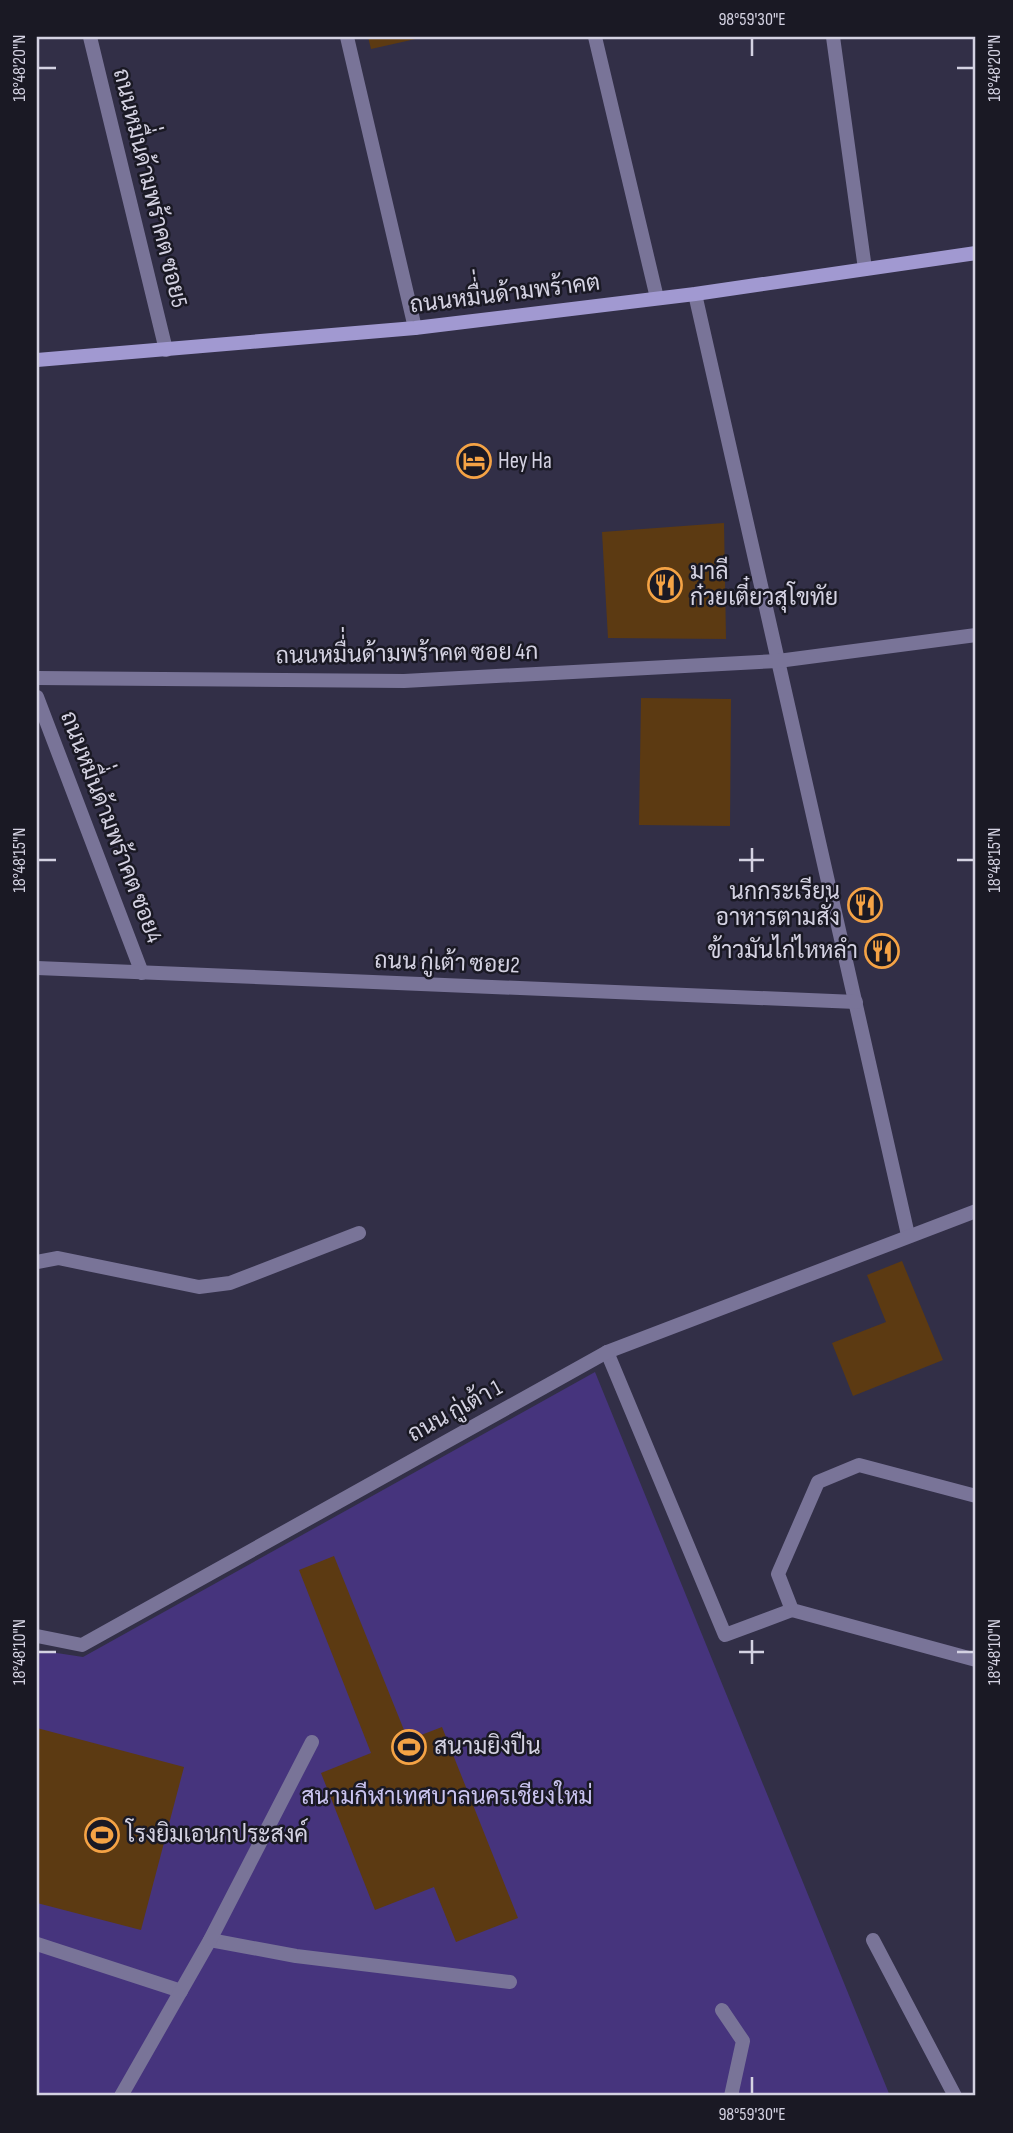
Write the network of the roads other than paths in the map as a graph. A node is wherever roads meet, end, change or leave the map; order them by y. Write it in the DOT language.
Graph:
graph roads {
  1 [pos="90,37"];
  2 [pos="346,37"];
  3 [pos="594,37"];
  4 [pos="834,37"];
  5 [pos="976,253"];
  6 [pos="865,269"];
  7 [pos="695,294"];
  8 [pos="657,298"];
  9 [pos="415,328"];
  10 [pos="166,350"];
  11 [pos="37,360"];
  12 [pos="976,635"];
  13 [pos="778,661"];
  14 [pos="37,678"];
  15 [pos="37,697"];
  16 [pos="37,968"];
  17 [pos="142,973"];
  18 [pos="856,1002"];
  19 [pos="976,1211"];
  20 [pos="359,1233"];
  21 [pos="908,1235"];
  22 [pos="37,1262"];
  23 [pos="607,1352"];
  24 [pos="976,1496"];
  25 [pos="792,1610"];
  26 [pos="37,1636"];
  27 [pos="976,1660"];
  28 [pos="312,1742"];
  29 [pos="210,1940"];
  30 [pos="873,1940"];
  31 [pos="37,1944"];
  32 [pos="510,1982"];
  33 [pos="181,1991"];
  34 [pos="722,2010"];
  35 [pos="121,2096"];
  36 [pos="731,2096"];
  37 [pos="955,2096"];
  1 -- 10 [label="street, ถนนหมื่่นด้ามพร้าคต ซอย5"];
  2 -- 9 [label="street"];
  3 -- 8 [label="street"];
  4 -- 6 [label="street"];
  5 -- 6 [label="street, ถนนหมื่่นด้ามพร้าคต"];
  6 -- 7 [label="street, ถนนหมื่่นด้ามพร้าคต"];
  7 -- 8 [label="street, ถนนหมื่่นด้ามพร้าคต"];
  7 -- 13 [label="street"];
  8 -- 9 [label="street, ถนนหมื่่นด้ามพร้าคต"];
  9 -- 10 [label="street, ถนนหมื่่นด้ามพร้าคต"];
  10 -- 11 [label="street, ถนนหมื่่นด้ามพร้าคต"];
  12 -- 13 [label="street, ถนนหมื่่นด้ามพร้าคต ซอย 4ก"];
  13 -- 14 [label="street, ถนนหมื่่นด้ามพร้าคต ซอย 4ก"];
  13 -- 18 [label="street"];
  15 -- 17 [label="street, ถนนหมื่่นด้ามพร้าคต ซอย4"];
  16 -- 17 [label="street, ถนน กู่เต้า ซอย2"];
  17 -- 18 [label="street, ถนน กู่เต้า ซอย2"];
  18 -- 21 [label="street"];
  19 -- 21 [label="street, ถนน กู่เต้า 1"];
  20 -- 22 [label="street"];
  21 -- 23 [label="street, ถนน กู่เต้า 1"];
  23 -- 25 [label="street"];
  23 -- 26 [label="street, ถนน กู่เต้า 1"];
  24 -- 25 [label="street"];
  25 -- 27 [label="street"];
  28 -- 29 [label="street"];
  29 -- 32 [label="street"];
  29 -- 33 [label="street"];
  30 -- 37 [label="street"];
  31 -- 33 [label="street"];
  33 -- 35 [label="street"];
  34 -- 36 [label="street"];
}
